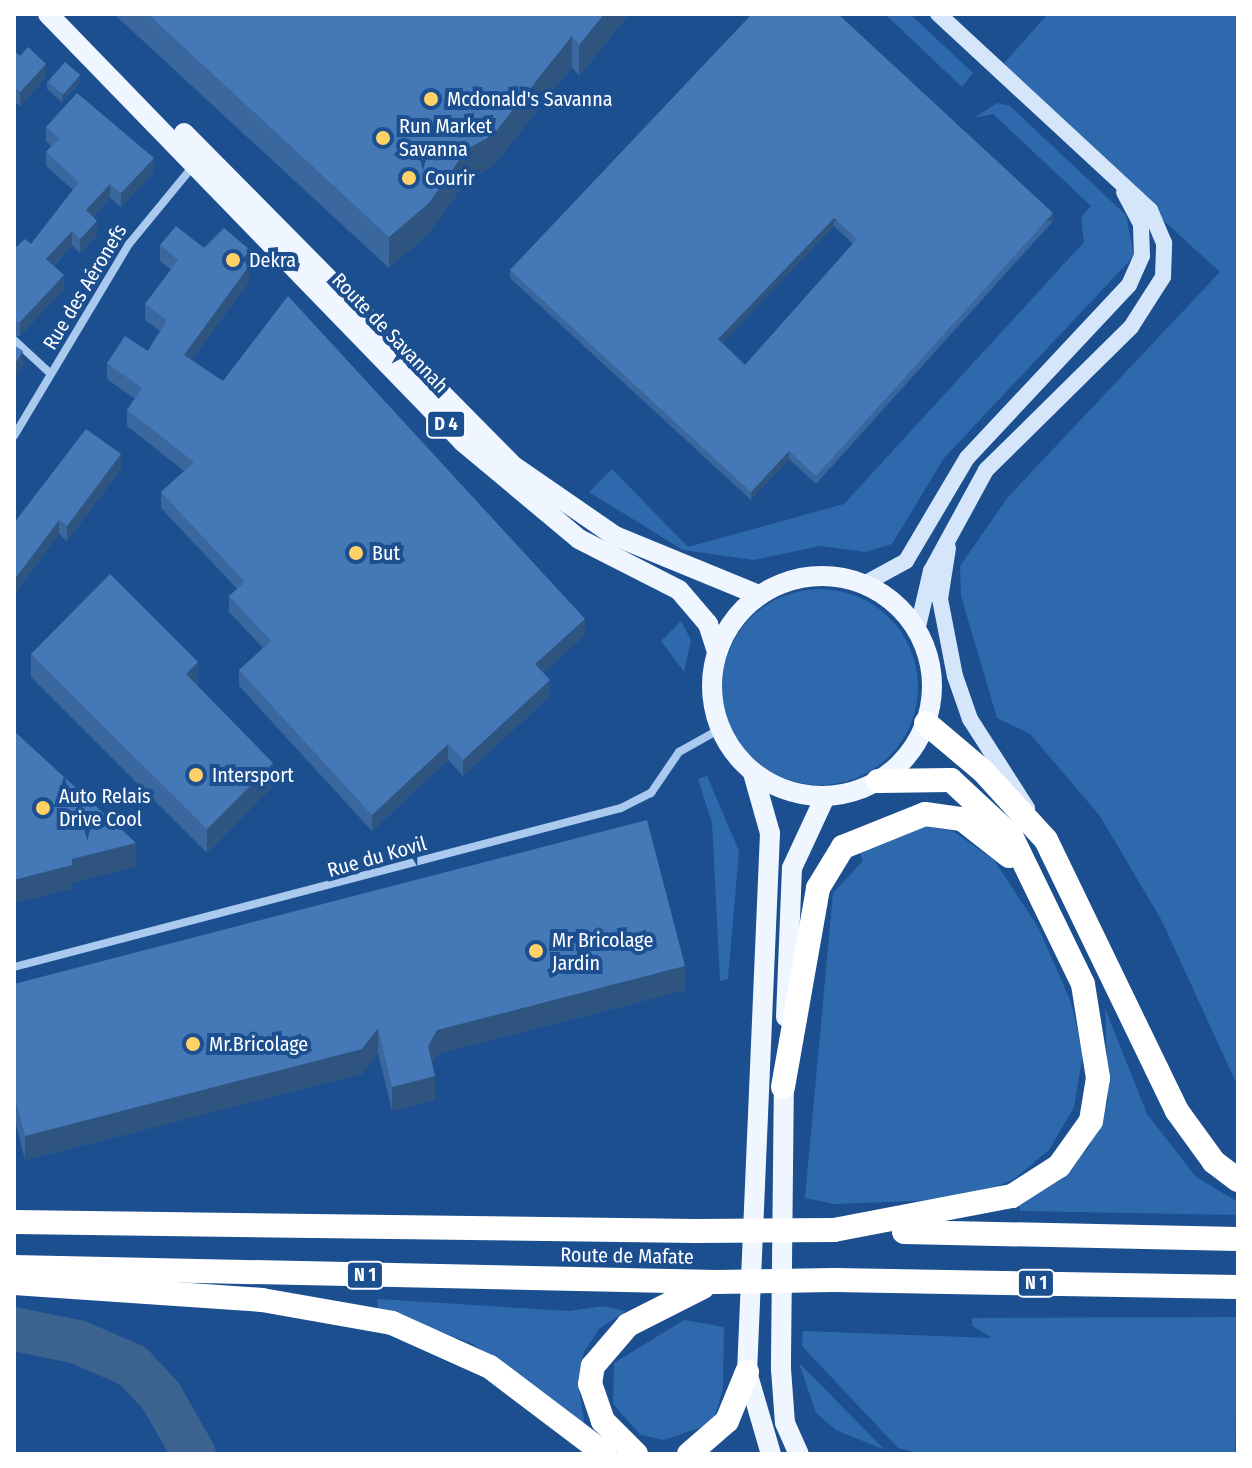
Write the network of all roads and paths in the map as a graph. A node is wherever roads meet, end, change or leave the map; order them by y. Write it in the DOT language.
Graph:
graph roads {
  1 [pos="48,14"];
  2 [pos="65,14"];
  3 [pos="938,14"];
  4 [pos="195,164"];
  5 [pos="1119,184"];
  6 [pos="14,340"];
  7 [pos="51,374"];
  8 [pos="14,436"];
  9 [pos="952,529"];
  10 [pos="864,584"];
  11 [pos="759,595"];
  12 [pos="917,631"];
  13 [pos="717,651"];
  14 [pos="926,723"];
  15 [pos="720,729"];
  16 [pos="753,772"];
  17 [pos="878,781"];
  18 [pos="825,797"];
  19 [pos="1046,840"];
  20 [pos="1043,893"];
  21 [pos="14,967"];
  22 [pos="783,1087"];
  23 [pos="1238,1180"];
  24 [pos="14,1222"];
  25 [pos="834,1230"];
  26 [pos="1238,1239"];
  27 [pos="14,1267"];
  28 [pos="717,1282"];
  29 [pos="14,1283"];
  30 [pos="1238,1287"];
  31 [pos="747,1372"];
  32 [pos="605,1454"];
  33 [pos="636,1454"];
  34 [pos="689,1454"];
  35 [pos="771,1454"];
  36 [pos="799,1454"];
  1 -- 4 [label="main road, Route de Savannah / D 4"];
  2 -- 11 [label="main road, Route de Savannah / D 4"];
  3 -- 5 [label="street"];
  4 -- 7 [label="street, Rue des Aéronefs"];
  4 -- 13 [label="main road, Route de Savannah / D 4"];
  5 -- 9 [label="street"];
  5 -- 10 [label="street"];
  6 -- 7 [label="street"];
  7 -- 8 [label="street, Rue des Aéronefs"];
  9 -- 12 [label="street"];
  9 -- 19 [label="street"];
  10 -- 11 [label="main road"];
  10 -- 12 [label="main road"];
  11 -- 13 [label="main road"];
  12 -- 14 [label="main road"];
  13 -- 15 [label="main road"];
  14 -- 17 [label="main road"];
  14 -- 19 [label="highway"];
  15 -- 16 [label="main road"];
  15 -- 21 [label="street, Rue du Kovil"];
  16 -- 18 [label="main road"];
  16 -- 31 [label="main road"];
  17 -- 18 [label="main road"];
  17 -- 20 [label="highway"];
  18 -- 22 [label="main road"];
  19 -- 23 [label="highway"];
  20 -- 22 [label="highway"];
  20 -- 25 [label="highway"];
  22 -- 36 [label="main road"];
  24 -- 25 [label="highway, Route de Mafate, bridge"];
  25 -- 26 [label="highway, Route de Mafate"];
  27 -- 28 [label="highway, Route de Mafate / N 1"];
  28 -- 30 [label="highway, Route de Mafate / N 1, bridge"];
  28 -- 33 [label="highway"];
  29 -- 32 [label="highway"];
  31 -- 34 [label="highway"];
  31 -- 35 [label="main road"];
}
